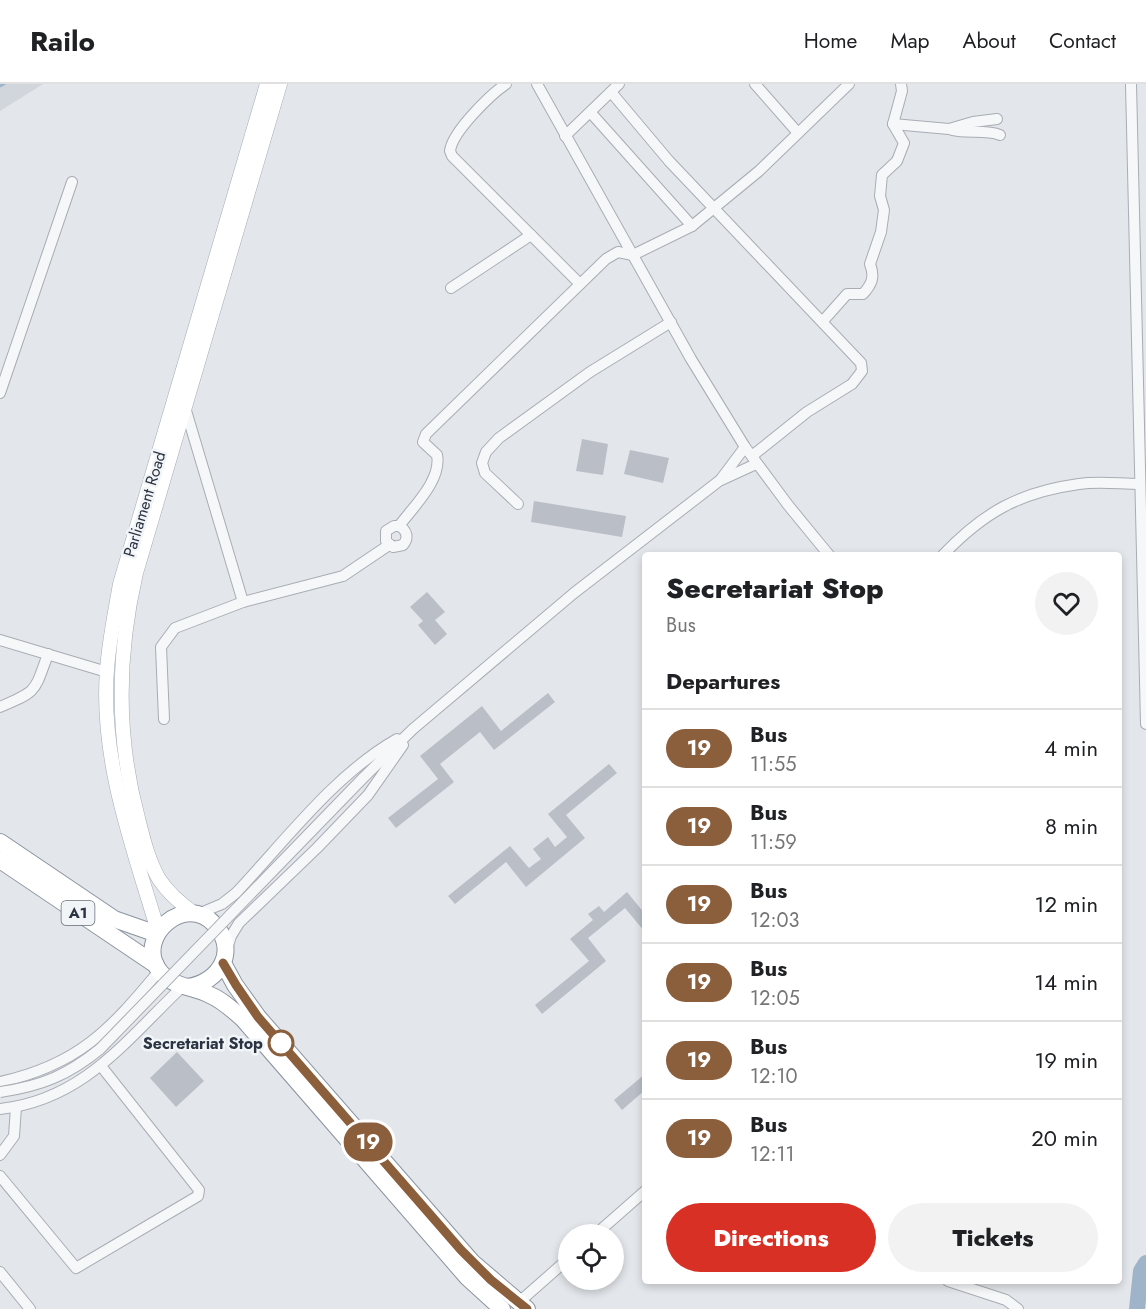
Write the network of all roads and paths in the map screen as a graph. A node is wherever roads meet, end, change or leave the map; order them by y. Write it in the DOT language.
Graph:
graph roads {
  1 [pos="267,84"];
  2 [pos="280,84"];
  3 [pos="506,84"];
  4 [pos="537,84"];
  5 [pos="755,84"];
  6 [pos="849,84"];
  7 [pos="901,84"];
  8 [pos="1131,84"];
  9 [pos="615,88"];
  10 [pos="591,113"];
  11 [pos="997,118"];
  12 [pos="893,124"];
  13 [pos="949,129"];
  14 [pos="798,133"];
  15 [pos="1000,135"];
  16 [pos="566,136"];
  17 [pos="72,182"];
  18 [pos="716,208"];
  19 [pos="692,226"];
  20 [pos="1140,234"];
  21 [pos="531,235"];
  22 [pos="633,255"];
  23 [pos="580,284"];
  24 [pos="451,288"];
  25 [pos="823,321"];
  26 [pos="671,322"];
  27 [pos="0,393"];
  28 [pos="181,402"];
  29 [pos="751,456"];
  30 [pos="718,481"];
  31 [pos="1140,484"];
  32 [pos="518,504"];
  33 [pos="399,526"];
  34 [pos="389,545"];
  35 [pos="827,552"];
  36 [pos="946,552"];
  37 [pos="243,602"];
  38 [pos="0,640"];
  39 [pos="48,654"];
  40 [pos="107,672"];
  41 [pos="0,706"];
  42 [pos="164,719"];
  43 [pos="1146,723"];
  44 [pos="413,729"];
  45 [pos="0,842"];
  46 [pos="0,860"];
  47 [pos="196,914"];
  48 [pos="157,933"];
  49 [pos="224,960"];
  50 [pos="157,968"];
  51 [pos="186,986"];
  52 [pos="101,1066"];
  53 [pos="0,1082"];
  54 [pos="0,1092"];
  55 [pos="16,1107"];
  56 [pos="0,1109"];
  57 [pos="0,1155"];
  58 [pos="0,1176"];
  59 [pos="642,1194"];
  60 [pos="607,1224"];
  61 [pos="558,1269"];
  62 [pos="0,1272"];
  63 [pos="957,1284"];
  64 [pos="523,1306"];
  65 [pos="495,1307"];
  66 [pos="30,1309"];
  67 [pos="1018,1309"];
  1 -- 28 [label="main road, Parliament Road"];
  2 -- 28 [label="main road, Parliament Road"];
  3 -- 21 [label="street"];
  4 -- 16 [label="street"];
  5 -- 14 [label="street"];
  6 -- 14 [label="street"];
  7 -- 12 [label="street"];
  8 -- 20 [label="street"];
  9 -- 10 [label="street"];
  9 -- 18 [label="street"];
  10 -- 16 [label="street"];
  10 -- 19 [label="street"];
  11 -- 13 [label="street"];
  12 -- 13 [label="street"];
  12 -- 25 [label="street"];
  13 -- 15 [label="street"];
  14 -- 18 [label="street"];
  16 -- 22 [label="street"];
  17 -- 27 [label="street"];
  18 -- 19 [label="street"];
  18 -- 25 [label="street"];
  19 -- 22 [label="street"];
  20 -- 31 [label="street"];
  21 -- 23 [label="street"];
  21 -- 24 [label="street"];
  22 -- 23 [label="street"];
  22 -- 26 [label="street"];
  23 -- 33 [label="street"];
  25 -- 29 [label="street"];
  26 -- 29 [label="street"];
  26 -- 32 [label="street"];
  28 -- 37 [label="street"];
  28 -- 40 [label="main road, Parliament Road"];
  28 -- 47 [label="main road, Parliament Road"];
  29 -- 30 [label="street"];
  29 -- 30 [label="street"];
  29 -- 35 [label="street"];
  30 -- 44 [label="street"];
  31 -- 36 [label="street"];
  31 -- 43 [label="street"];
  33 -- 34 [label="street"];
  33 -- 34 [label="street"];
  34 -- 37 [label="street"];
  37 -- 42 [label="street"];
  38 -- 39 [label="street"];
  39 -- 40 [label="street"];
  39 -- 41 [label="street"];
  40 -- 48 [label="main road, Parliament Road"];
  44 -- 47 [label="street"];
  44 -- 49 [label="street"];
  44 -- 54 [label="street, bridge"];
  45 -- 48 [label="highway, A1"];
  46 -- 50 [label="highway, A1"];
  47 -- 48 [label="highway"];
  47 -- 49 [label="highway"];
  48 -- 50 [label="highway"];
  49 -- 51 [label="highway"];
  49 -- 64 [label="highway"];
  50 -- 51 [label="highway"];
  50 -- 53 [label="street"];
  51 -- 52 [label="street"];
  51 -- 65 [label="highway"];
  52 -- 55 [label="street"];
  52 -- 58 [label="street"];
  55 -- 56 [label="street"];
  55 -- 57 [label="street"];
  59 -- 60 [label="street"];
  61 -- 64 [label="street"];
  62 -- 66 [label="street"];
  63 -- 67 [label="street"];
}
